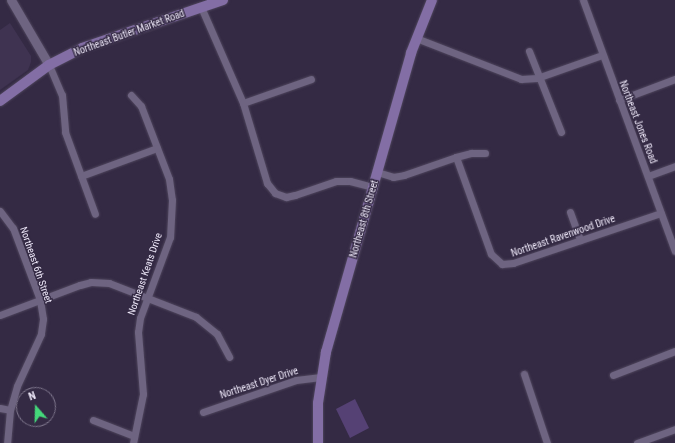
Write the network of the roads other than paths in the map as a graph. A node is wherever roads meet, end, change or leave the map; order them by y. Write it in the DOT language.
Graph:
graph roads {
  1 [pos="11,0"];
  2 [pos="223,0"];
  3 [pos="432,0"];
  4 [pos="583,0"];
  5 [pos="201,7"];
  6 [pos="416,38"];
  7 [pos="529,51"];
  8 [pos="602,55"];
  9 [pos="49,65"];
  10 [pos="537,78"];
  11 [pos="311,79"];
  12 [pos="675,79"];
  13 [pos="131,95"];
  14 [pos="619,100"];
  15 [pos="0,101"];
  16 [pos="243,103"];
  17 [pos="561,132"];
  18 [pos="157,148"];
  19 [pos="485,153"];
  20 [pos="456,158"];
  21 [pos="675,166"];
  22 [pos="377,172"];
  23 [pos="81,176"];
  24 [pos="648,176"];
  25 [pos="373,187"];
  26 [pos="0,211"];
  27 [pos="570,212"];
  28 [pos="661,213"];
  29 [pos="95,214"];
  30 [pos="580,240"];
  31 [pos="675,251"];
  32 [pos="147,296"];
  33 [pos="40,300"];
  34 [pos="0,315"];
  35 [pos="675,351"];
  36 [pos="229,357"];
  37 [pos="524,374"];
  38 [pos="613,375"];
  39 [pos="321,377"];
  40 [pos="0,408"];
  41 [pos="10,410"];
  42 [pos="203,412"];
  43 [pos="93,420"];
  44 [pos="675,429"];
  45 [pos="134,439"];
  46 [pos="7,443"];
  47 [pos="318,443"];
  48 [pos="547,443"];
  49 [pos="637,443"];
  1 -- 9 [label="street"];
  2 -- 5 [label="main road, Northeast Butler Market Road"];
  3 -- 6 [label="main road, Northeast 8th Street"];
  4 -- 8 [label="street, Northeast Jones Road"];
  5 -- 9 [label="main road, Northeast Butler Market Road"];
  5 -- 16 [label="street"];
  6 -- 10 [label="street"];
  6 -- 22 [label="main road, Northeast 8th Street"];
  7 -- 10 [label="street"];
  8 -- 10 [label="street"];
  8 -- 14 [label="street, Northeast Jones Road"];
  9 -- 15 [label="main road, Northeast Butler Market Road"];
  9 -- 23 [label="street"];
  10 -- 17 [label="street"];
  11 -- 16 [label="street"];
  12 -- 14 [label="street"];
  13 -- 18 [label="street, Northeast Keats Drive"];
  14 -- 24 [label="street, Northeast Jones Road"];
  16 -- 25 [label="street"];
  18 -- 23 [label="street"];
  18 -- 32 [label="street, Northeast Keats Drive"];
  19 -- 20 [label="street"];
  20 -- 22 [label="street"];
  20 -- 30 [label="street, Northeast Ravenwood Drive"];
  21 -- 24 [label="street"];
  22 -- 25 [label="main road, Northeast 8th Street"];
  23 -- 29 [label="street"];
  24 -- 28 [label="street, Northeast Jones Road"];
  25 -- 39 [label="main road, Northeast 8th Street"];
  26 -- 33 [label="street, Northeast 6th Street"];
  27 -- 30 [label="street"];
  28 -- 30 [label="street, Northeast Ravenwood Drive"];
  28 -- 31 [label="street, Northeast Jones Road"];
  32 -- 33 [label="street"];
  32 -- 36 [label="street"];
  32 -- 45 [label="street, Northeast Keats Drive"];
  33 -- 34 [label="street"];
  33 -- 41 [label="street, Northeast 6th Street"];
  35 -- 38 [label="street"];
  37 -- 48 [label="street"];
  39 -- 42 [label="street, Northeast Dyer Drive"];
  39 -- 47 [label="main road, Northeast 8th Street"];
  40 -- 41 [label="street"];
  41 -- 46 [label="street, Northeast 6th Street"];
  43 -- 45 [label="street"];
  44 -- 49 [label="street"];
}
